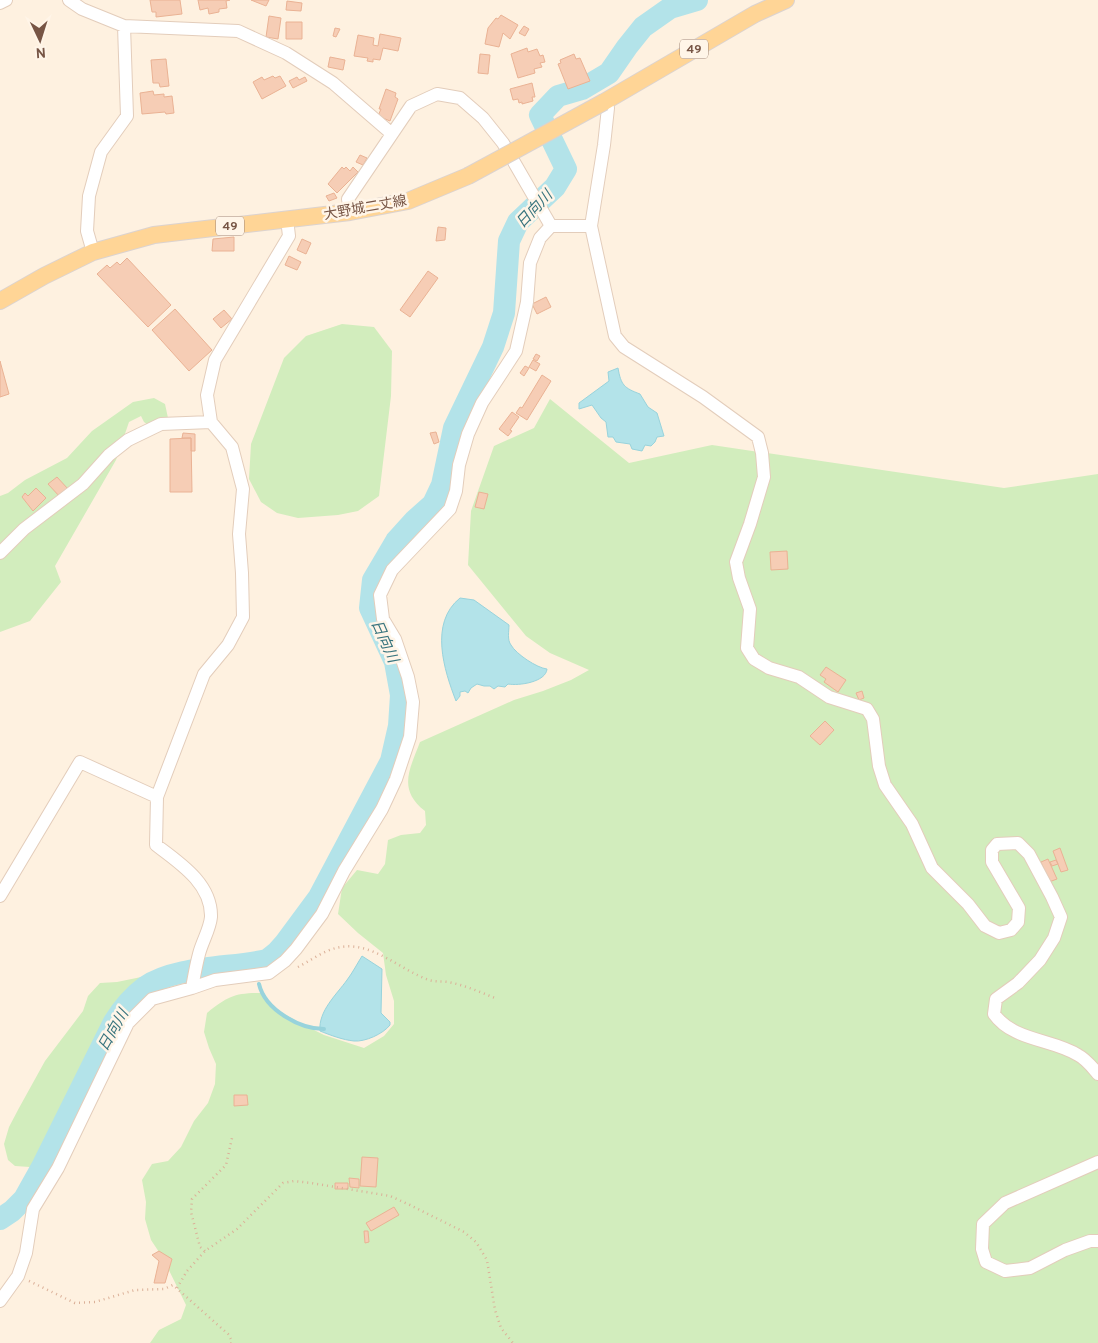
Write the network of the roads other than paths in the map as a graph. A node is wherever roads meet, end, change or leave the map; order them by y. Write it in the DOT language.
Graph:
graph roads {
  1 [pos="6,0"];
  2 [pos="69,0"];
  3 [pos="786,0"];
  4 [pos="0,3"];
  5 [pos="124,26"];
  6 [pos="604,102"];
  7 [pos="392,134"];
  8 [pos="350,212"];
  9 [pos="287,219"];
  10 [pos="548,221"];
  11 [pos="592,226"];
  12 [pos="93,252"];
  13 [pos="0,301"];
  14 [pos="211,422"];
  15 [pos="0,553"];
  16 [pos="157,797"];
  17 [pos="0,896"];
  18 [pos="192,988"];
  19 [pos="1098,1074"];
  20 [pos="1098,1162"];
  21 [pos="1098,1241"];
  22 [pos="0,1301"];
  1 -- 4 [label="street"];
  2 -- 5 [label="street"];
  3 -- 6 [label="main road, 大野城二丈線 / 49"];
  5 -- 7 [label="street"];
  5 -- 12 [label="street"];
  6 -- 8 [label="main road, 大野城二丈線 / 49, bridge"];
  6 -- 11 [label="street"];
  7 -- 8 [label="street"];
  7 -- 10 [label="street"];
  8 -- 9 [label="main road, 大野城二丈線 / 49"];
  9 -- 12 [label="main road, 大野城二丈線 / 49"];
  9 -- 14 [label="street"];
  10 -- 11 [label="street"];
  10 -- 18 [label="street"];
  11 -- 19 [label="street"];
  12 -- 13 [label="main road, 大野城二丈線 / 49"];
  14 -- 15 [label="street"];
  14 -- 16 [label="street"];
  16 -- 17 [label="street"];
  16 -- 18 [label="street"];
  18 -- 22 [label="street"];
  20 -- 21 [label="street"];
}
